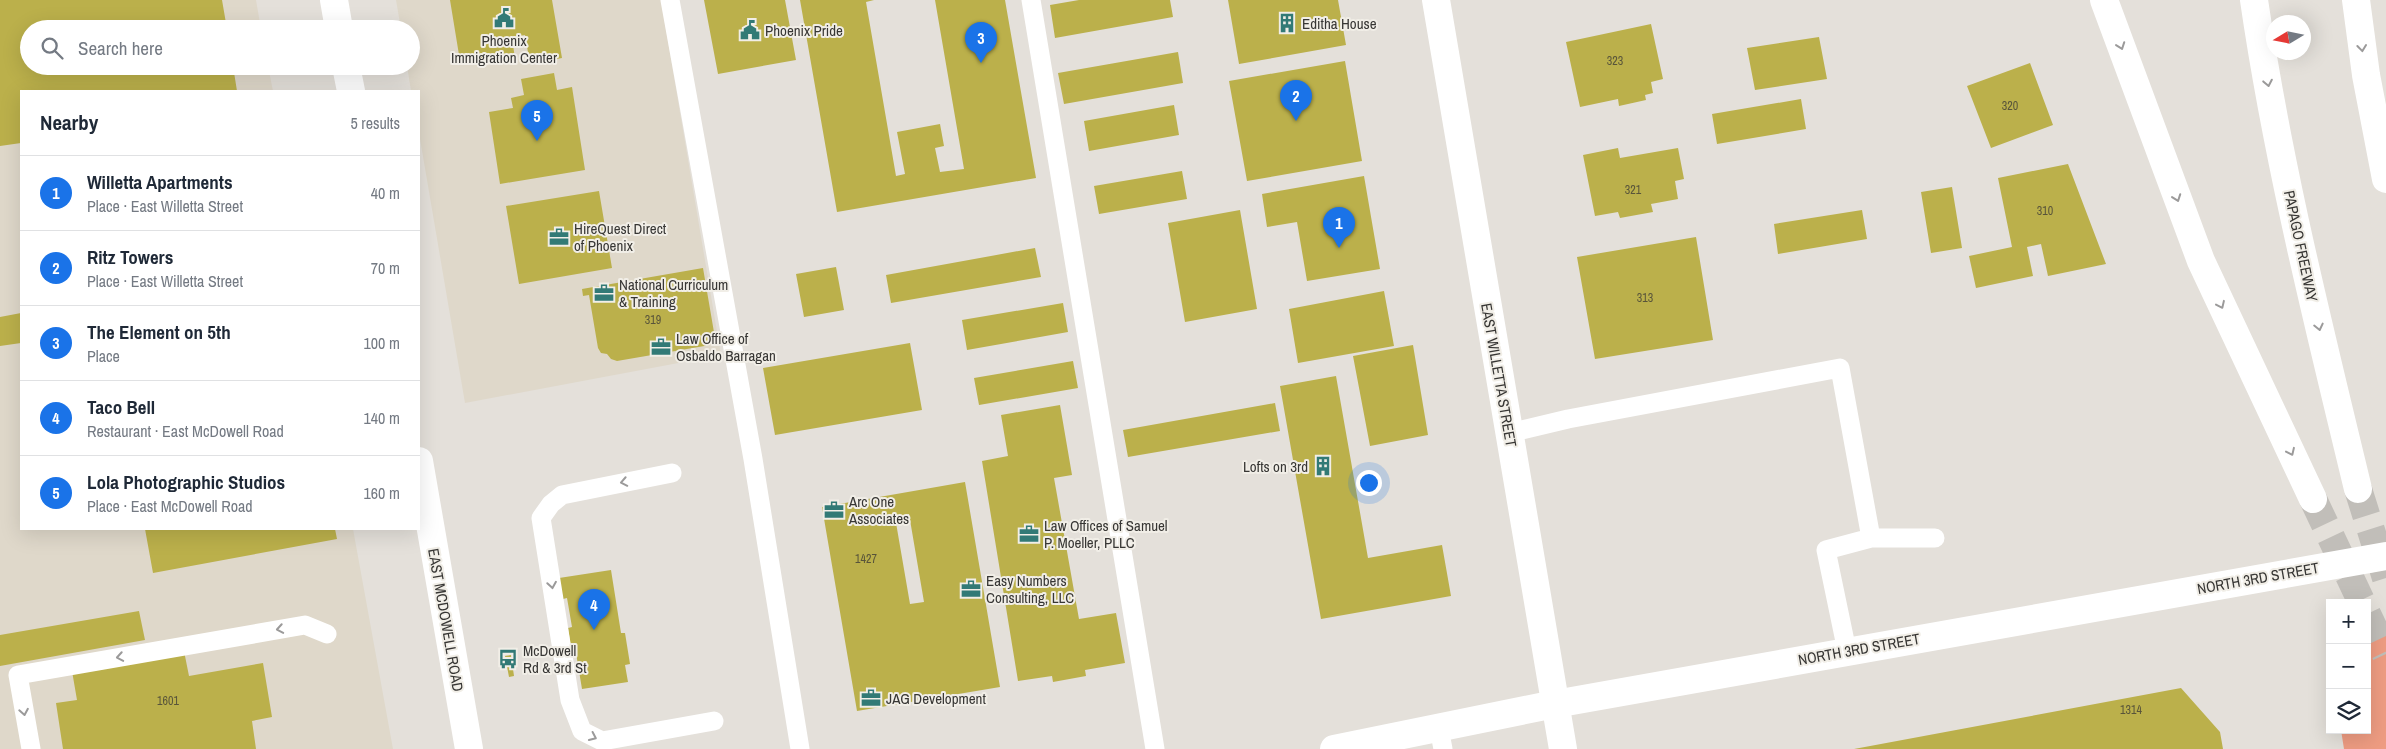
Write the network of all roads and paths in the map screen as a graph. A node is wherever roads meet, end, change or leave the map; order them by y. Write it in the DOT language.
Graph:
graph roads {
  1 [pos="334,0"];
  2 [pos="670,0"];
  3 [pos="1031,0"];
  4 [pos="1436,0"];
  5 [pos="2104,0"];
  6 [pos="2254,0"];
  7 [pos="2356,0"];
  8 [pos="337,20"];
  9 [pos="348,75"];
  10 [pos="351,90"];
  11 [pos="2386,179"];
  12 [pos="1509,433"];
  13 [pos="420,467"];
  14 [pos="672,473"];
  15 [pos="2358,489"];
  16 [pos="2313,499"];
  17 [pos="1871,538"];
  18 [pos="1935,538"];
  19 [pos="2386,556"];
  20 [pos="327,634"];
  21 [pos="1847,651"];
  22 [pos="1555,704"];
  23 [pos="714,721"];
  24 [pos="1441,738"];
  25 [pos="31,749"];
  26 [pos="469,749"];
  27 [pos="800,749"];
  28 [pos="1155,749"];
  29 [pos="1334,749"];
  30 [pos="1563,749"];
  1 -- 8 [label="main road"];
  2 -- 27 [label="lane"];
  3 -- 28 [label="lane"];
  4 -- 12 [label="main road, EAST WILLETTA STREET"];
  5 -- 16 [label="main road, one-way"];
  6 -- 15 [label="main road, PAPAGO FREEWAY, one-way"];
  7 -- 11 [label="main road, one-way"];
  9 -- 10 [label="main road"];
  12 -- 17 [label="lane"];
  12 -- 22 [label="main road, EAST WILLETTA STREET"];
  13 -- 26 [label="main road, EAST MCDOWELL ROAD"];
  14 -- 23 [label="lane, one-way"];
  17 -- 18 [label="lane"];
  17 -- 21 [label="lane"];
  19 -- 21 [label="main road, NORTH 3RD STREET"];
  20 -- 25 [label="lane, one-way"];
  21 -- 22 [label="main road, NORTH 3RD STREET"];
  22 -- 24 [label="main road, NORTH 3RD STREET"];
  22 -- 30 [label="main road, EAST WILLETTA STREET"];
  24 -- 29 [label="main road, NORTH 3RD STREET"];
}
